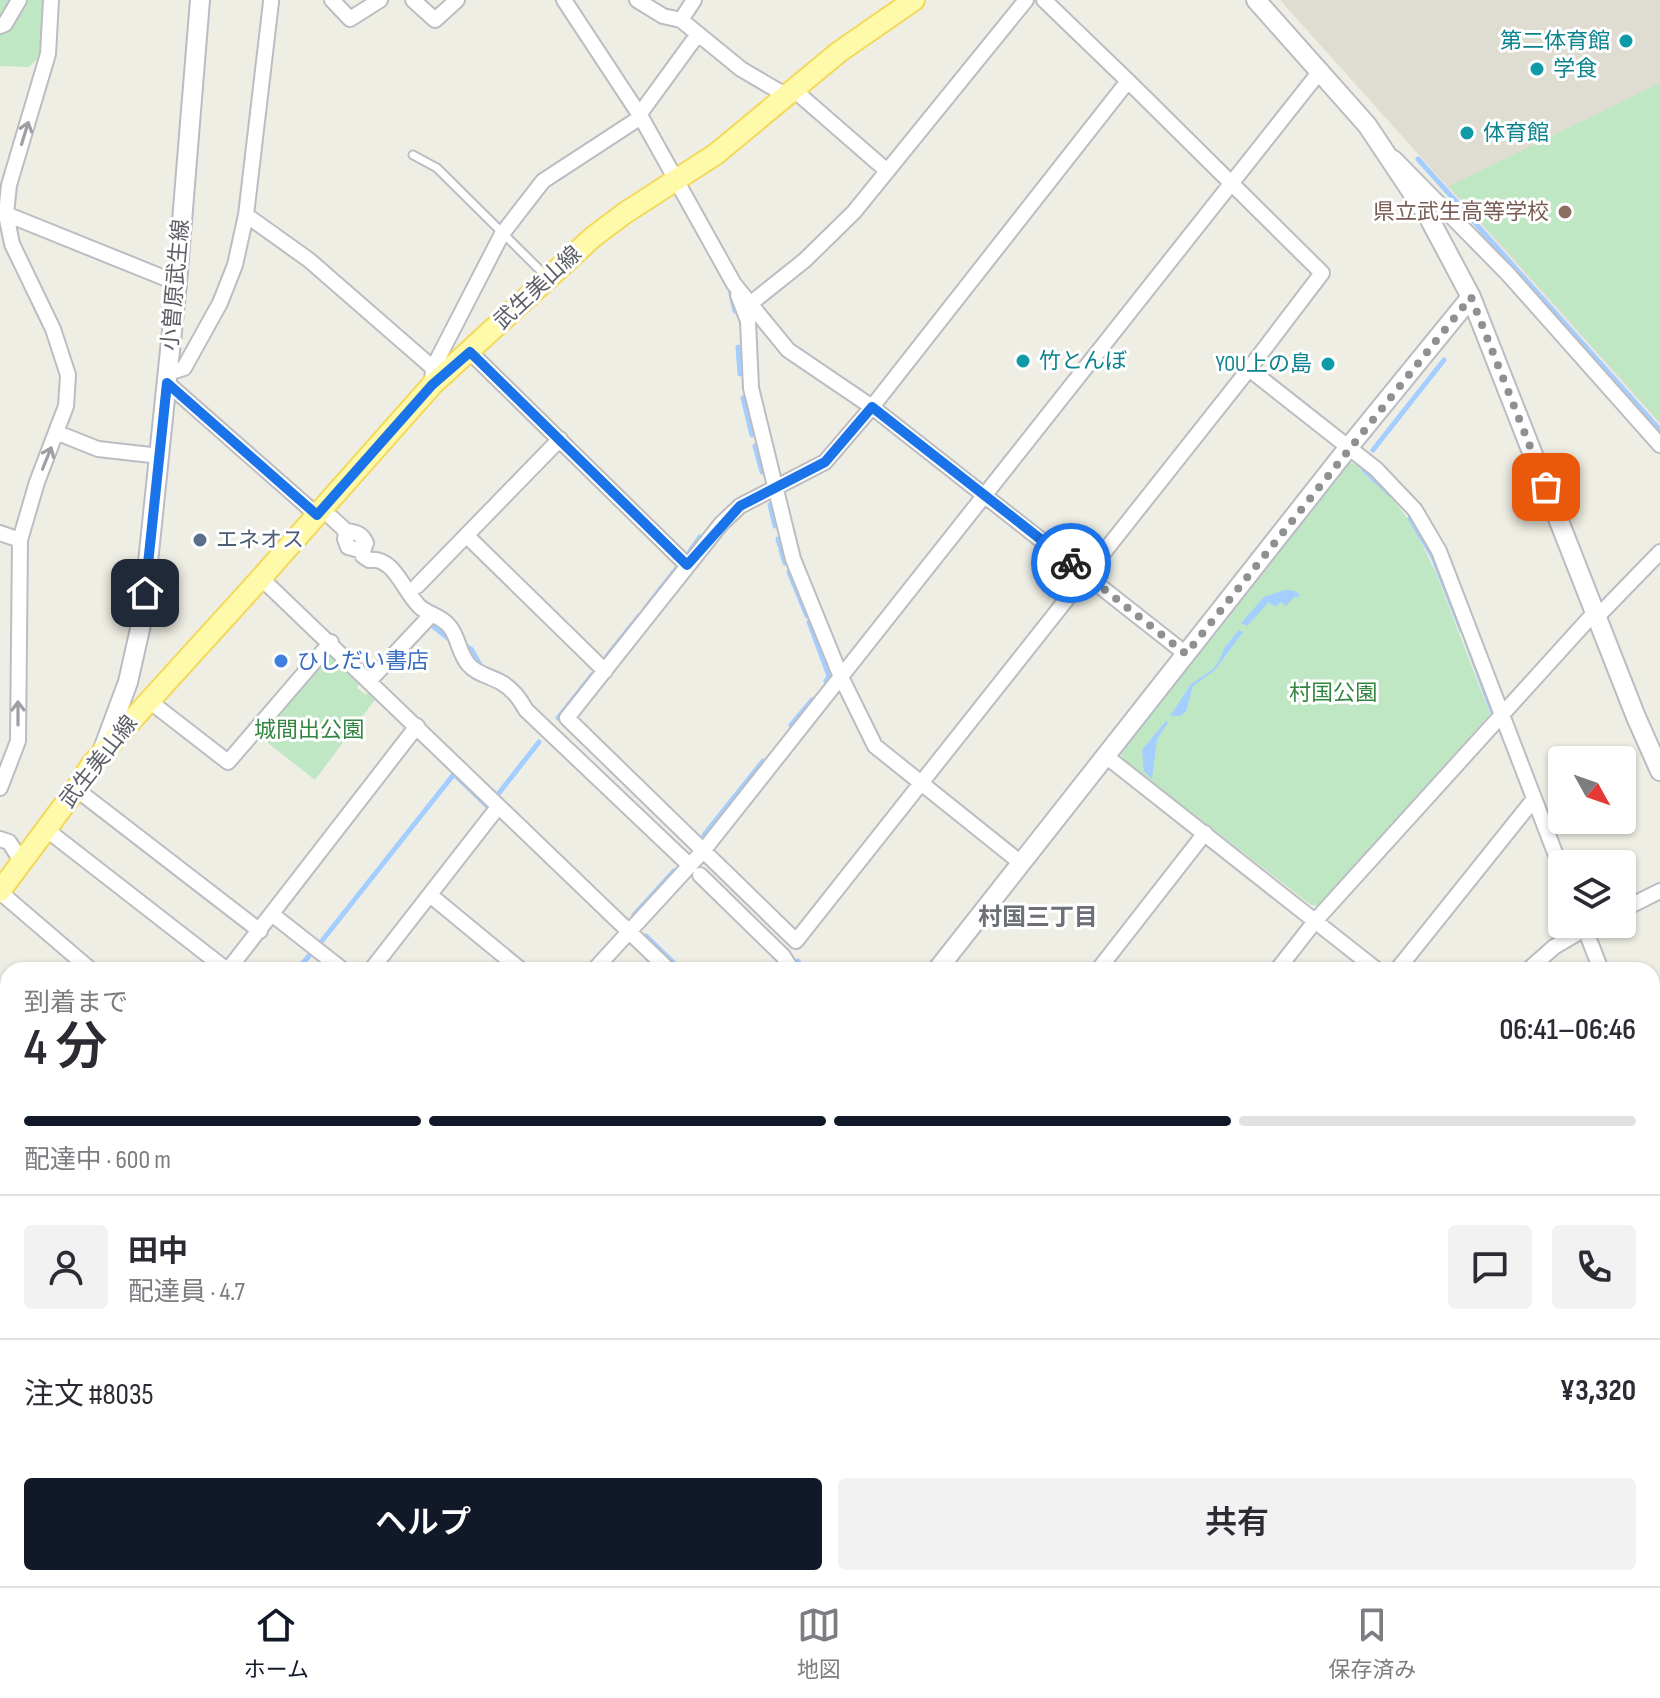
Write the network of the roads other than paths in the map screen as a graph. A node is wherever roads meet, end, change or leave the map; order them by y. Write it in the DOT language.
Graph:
graph roads {
  1 [pos="19,0"];
  2 [pos="51,0"];
  3 [pos="200,0"];
  4 [pos="332,0"];
  5 [pos="380,0"];
  6 [pos="413,0"];
  7 [pos="457,0"];
  8 [pos="564,0"];
  9 [pos="637,0"];
  10 [pos="694,0"];
  11 [pos="914,0"];
  12 [pos="1026,0"];
  13 [pos="1044,0"];
  14 [pos="1256,0"];
  15 [pos="271,1"];
  16 [pos="681,20"];
  17 [pos="0,26"];
  18 [pos="698,34"];
  19 [pos="1321,70"];
  20 [pos="1128,81"];
  21 [pos="790,93"];
  22 [pos="640,116"];
  23 [pos="1381,145"];
  24 [pos="413,155"];
  25 [pos="886,170"];
  26 [pos="676,182"];
  27 [pos="1231,184"];
  28 [pos="6,214"];
  29 [pos="246,215"];
  30 [pos="502,234"];
  31 [pos="549,278"];
  32 [pos="177,283"];
  33 [pos="734,284"];
  34 [pos="1471,297"];
  35 [pos="750,304"];
  36 [pos="470,352"];
  37 [pos="1249,369"];
  38 [pos="432,377"];
  39 [pos="168,378"];
  40 [pos="872,407"];
  41 [pos="58,433"];
  42 [pos="560,439"];
  43 [pos="1660,445"];
  44 [pos="1348,448"];
  45 [pos="160,456"];
  46 [pos="775,490"];
  47 [pos="984,495"];
  48 [pos="325,517"];
  49 [pos="0,533"];
  50 [pos="467,536"];
  51 [pos="20,540"];
  52 [pos="1660,552"];
  53 [pos="687,565"];
  54 [pos="1086,575"];
  55 [pos="261,578"];
  56 [pos="417,586"];
  57 [pos="432,614"];
  58 [pos="1596,615"];
  59 [pos="331,642"];
  60 [pos="1186,654"];
  61 [pos="605,671"];
  62 [pos="841,677"];
  63 [pos="370,680"];
  64 [pos="148,700"];
  65 [pos="1502,714"];
  66 [pos="417,726"];
  67 [pos="101,755"];
  68 [pos="1107,757"];
  69 [pos="1660,771"];
  70 [pos="921,785"];
  71 [pos="0,788"];
  72 [pos="76,789"];
  73 [pos="1534,799"];
  74 [pos="498,807"];
  75 [pos="47,830"];
  76 [pos="1205,833"];
  77 [pos="0,839"];
  78 [pos="1554,850"];
  79 [pos="703,851"];
  80 [pos="685,861"];
  81 [pos="22,862"];
  82 [pos="1021,863"];
  83 [pos="700,875"];
  84 [pos="1660,891"];
  85 [pos="0,892"];
  86 [pos="430,895"];
  87 [pos="1636,903"];
  88 [pos="273,915"];
  89 [pos="1316,920"];
  90 [pos="260,931"];
  91 [pos="628,932"];
  92 [pos="1568,938"];
  93 [pos="1591,938"];
  94 [pos="82,962"];
  95 [pos="218,962"];
  96 [pos="235,962"];
  97 [pos="333,962"];
  98 [pos="377,962"];
  99 [pos="511,962"];
  100 [pos="601,962"];
  101 [pos="660,962"];
  102 [pos="787,962"];
  103 [pos="943,962"];
  104 [pos="1104,962"];
  105 [pos="1283,962"];
  106 [pos="1367,962"];
  107 [pos="1403,962"];
  108 [pos="1537,962"];
  109 [pos="1599,962"];
  1 -- 17 [label="street"];
  28 -- 2 [label="street, one-way"];
  3 -- 32 [label="street, 小曽原武生線"];
  4 -- 5 [label="street"];
  6 -- 7 [label="street"];
  8 -- 22 [label="street"];
  9 -- 16 [label="street"];
  10 -- 16 [label="street"];
  11 -- 21 [label="main road, 武生美山線"];
  12 -- 25 [label="street"];
  13 -- 20 [label="street"];
  14 -- 19 [label="street"];
  15 -- 29 [label="street"];
  16 -- 18 [label="street"];
  18 -- 21 [label="street"];
  18 -- 22 [label="street"];
  19 -- 23 [label="street"];
  19 -- 27 [label="street"];
  20 -- 27 [label="street"];
  20 -- 40 [label="street"];
  21 -- 25 [label="street"];
  21 -- 26 [label="main road, 武生美山線"];
  22 -- 26 [label="street"];
  22 -- 30 [label="street"];
  23 -- 34 [label="street"];
  23 -- 43 [label="street"];
  24 -- 30 [label="lane"];
  25 -- 35 [label="street"];
  26 -- 31 [label="main road, 武生美山線"];
  26 -- 33 [label="street"];
  27 -- 37 [label="street"];
  27 -- 47 [label="street"];
  28 -- 32 [label="street"];
  28 -- 41 [label="street"];
  29 -- 38 [label="street"];
  29 -- 39 [label="street"];
  30 -- 31 [label="lane"];
  30 -- 38 [label="street"];
  31 -- 36 [label="main road, 武生美山線"];
  32 -- 39 [label="street, 小曽原武生線"];
  33 -- 35 [label="street"];
  33 -- 46 [label="street"];
  34 -- 44 [label="street"];
  34 -- 58 [label="street"];
  35 -- 40 [label="street"];
  36 -- 38 [label="main road, 武生美山線"];
  36 -- 42 [label="street"];
  37 -- 44 [label="street"];
  37 -- 54 [label="street"];
  38 -- 48 [label="main road, 武生美山線"];
  39 -- 45 [label="street, 小曽原武生線"];
  39 -- 48 [label="street"];
  40 -- 46 [label="street"];
  40 -- 47 [label="street"];
  41 -- 45 [label="street"];
  51 -- 41 [label="street, one-way"];
  42 -- 50 [label="street"];
  42 -- 53 [label="street"];
  44 -- 60 [label="street"];
  44 -- 65 [label="street"];
  45 -- 67 [label="street, 小曽原武生線"];
  46 -- 53 [label="street"];
  46 -- 62 [label="street"];
  47 -- 54 [label="street"];
  47 -- 62 [label="street"];
  48 -- 55 [label="main road, 武生美山線"];
  48 -- 57 [label="street"];
  49 -- 51 [label="street"];
  50 -- 56 [label="street"];
  50 -- 61 [label="street"];
  71 -- 51 [label="street, one-way"];
  52 -- 58 [label="street"];
  53 -- 61 [label="street"];
  54 -- 60 [label="street"];
  54 -- 70 [label="street"];
  55 -- 59 [label="street"];
  55 -- 64 [label="main road, 武生美山線"];
  57 -- 63 [label="street"];
  57 -- 80 [label="street"];
  58 -- 65 [label="street"];
  58 -- 69 [label="street"];
  59 -- 63 [label="street"];
  59 -- 64 [label="street"];
  60 -- 68 [label="street"];
  61 -- 79 [label="street"];
  62 -- 70 [label="street"];
  62 -- 79 [label="street"];
  63 -- 66 [label="street"];
  64 -- 67 [label="main road, 武生美山線"];
  65 -- 73 [label="street"];
  65 -- 89 [label="street"];
  66 -- 74 [label="street"];
  66 -- 88 [label="street"];
  67 -- 72 [label="main road, 武生美山線"];
  68 -- 76 [label="street"];
  68 -- 82 [label="street"];
  70 -- 79 [label="street"];
  70 -- 82 [label="street"];
  72 -- 75 [label="main road, 武生美山線"];
  72 -- 90 [label="street"];
  73 -- 78 [label="street"];
  73 -- 107 [label="street"];
  74 -- 86 [label="street"];
  74 -- 91 [label="street"];
  75 -- 81 [label="main road, 武生美山線"];
  75 -- 95 [label="street"];
  76 -- 89 [label="street"];
  76 -- 104 [label="street"];
  77 -- 81 [label="street"];
  79 -- 91 [label="street"];
  81 -- 85 [label="main road, 武生美山線"];
  82 -- 103 [label="street"];
  83 -- 102 [label="street"];
  84 -- 87 [label="street"];
  85 -- 94 [label="street"];
  86 -- 98 [label="street"];
  86 -- 99 [label="street"];
  88 -- 90 [label="street"];
  88 -- 97 [label="street"];
  89 -- 105 [label="street"];
  89 -- 106 [label="street"];
  90 -- 96 [label="street"];
  91 -- 100 [label="street"];
  91 -- 101 [label="street"];
  92 -- 108 [label="street"];
  93 -- 109 [label="street"];
}
